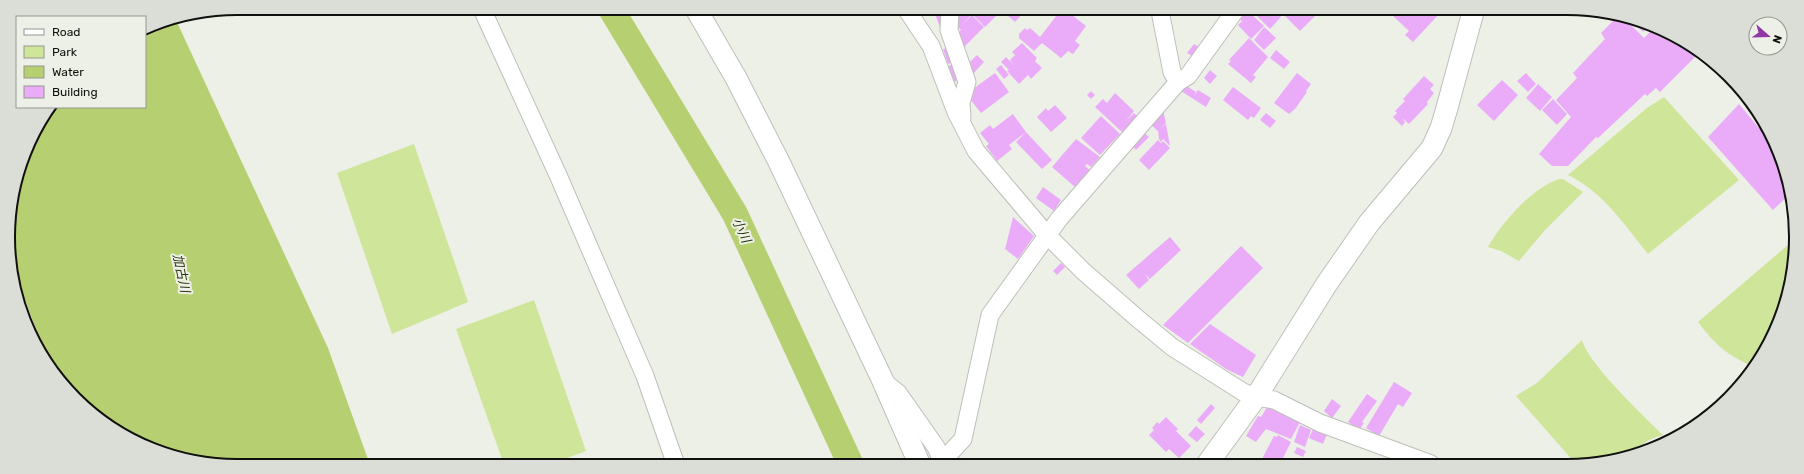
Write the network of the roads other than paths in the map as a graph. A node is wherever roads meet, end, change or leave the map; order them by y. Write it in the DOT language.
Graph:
graph roads {
  1 [pos="485,15"];
  2 [pos="699,15"];
  3 [pos="910,15"];
  4 [pos="950,15"];
  5 [pos="1161,15"];
  6 [pos="1232,15"];
  7 [pos="1472,15"];
  8 [pos="1178,82"];
  9 [pos="963,124"];
  10 [pos="1047,235"];
  11 [pos="882,379"];
  12 [pos="1256,397"];
  13 [pos="675,459"];
  14 [pos="917,459"];
  15 [pos="942,459"];
  16 [pos="944,459"];
  17 [pos="1211,459"];
  18 [pos="1417,459"];
  1 -- 13 [label="street"];
  2 -- 11 [label="street"];
  3 -- 9 [label="street"];
  4 -- 9 [label="street"];
  5 -- 8 [label="street"];
  6 -- 8 [label="street"];
  7 -- 12 [label="street"];
  8 -- 10 [label="street"];
  9 -- 10 [label="street"];
  10 -- 12 [label="street"];
  10 -- 16 [label="street"];
  11 -- 14 [label="street"];
  11 -- 15 [label="street"];
  12 -- 17 [label="street"];
  12 -- 18 [label="street"];
}
